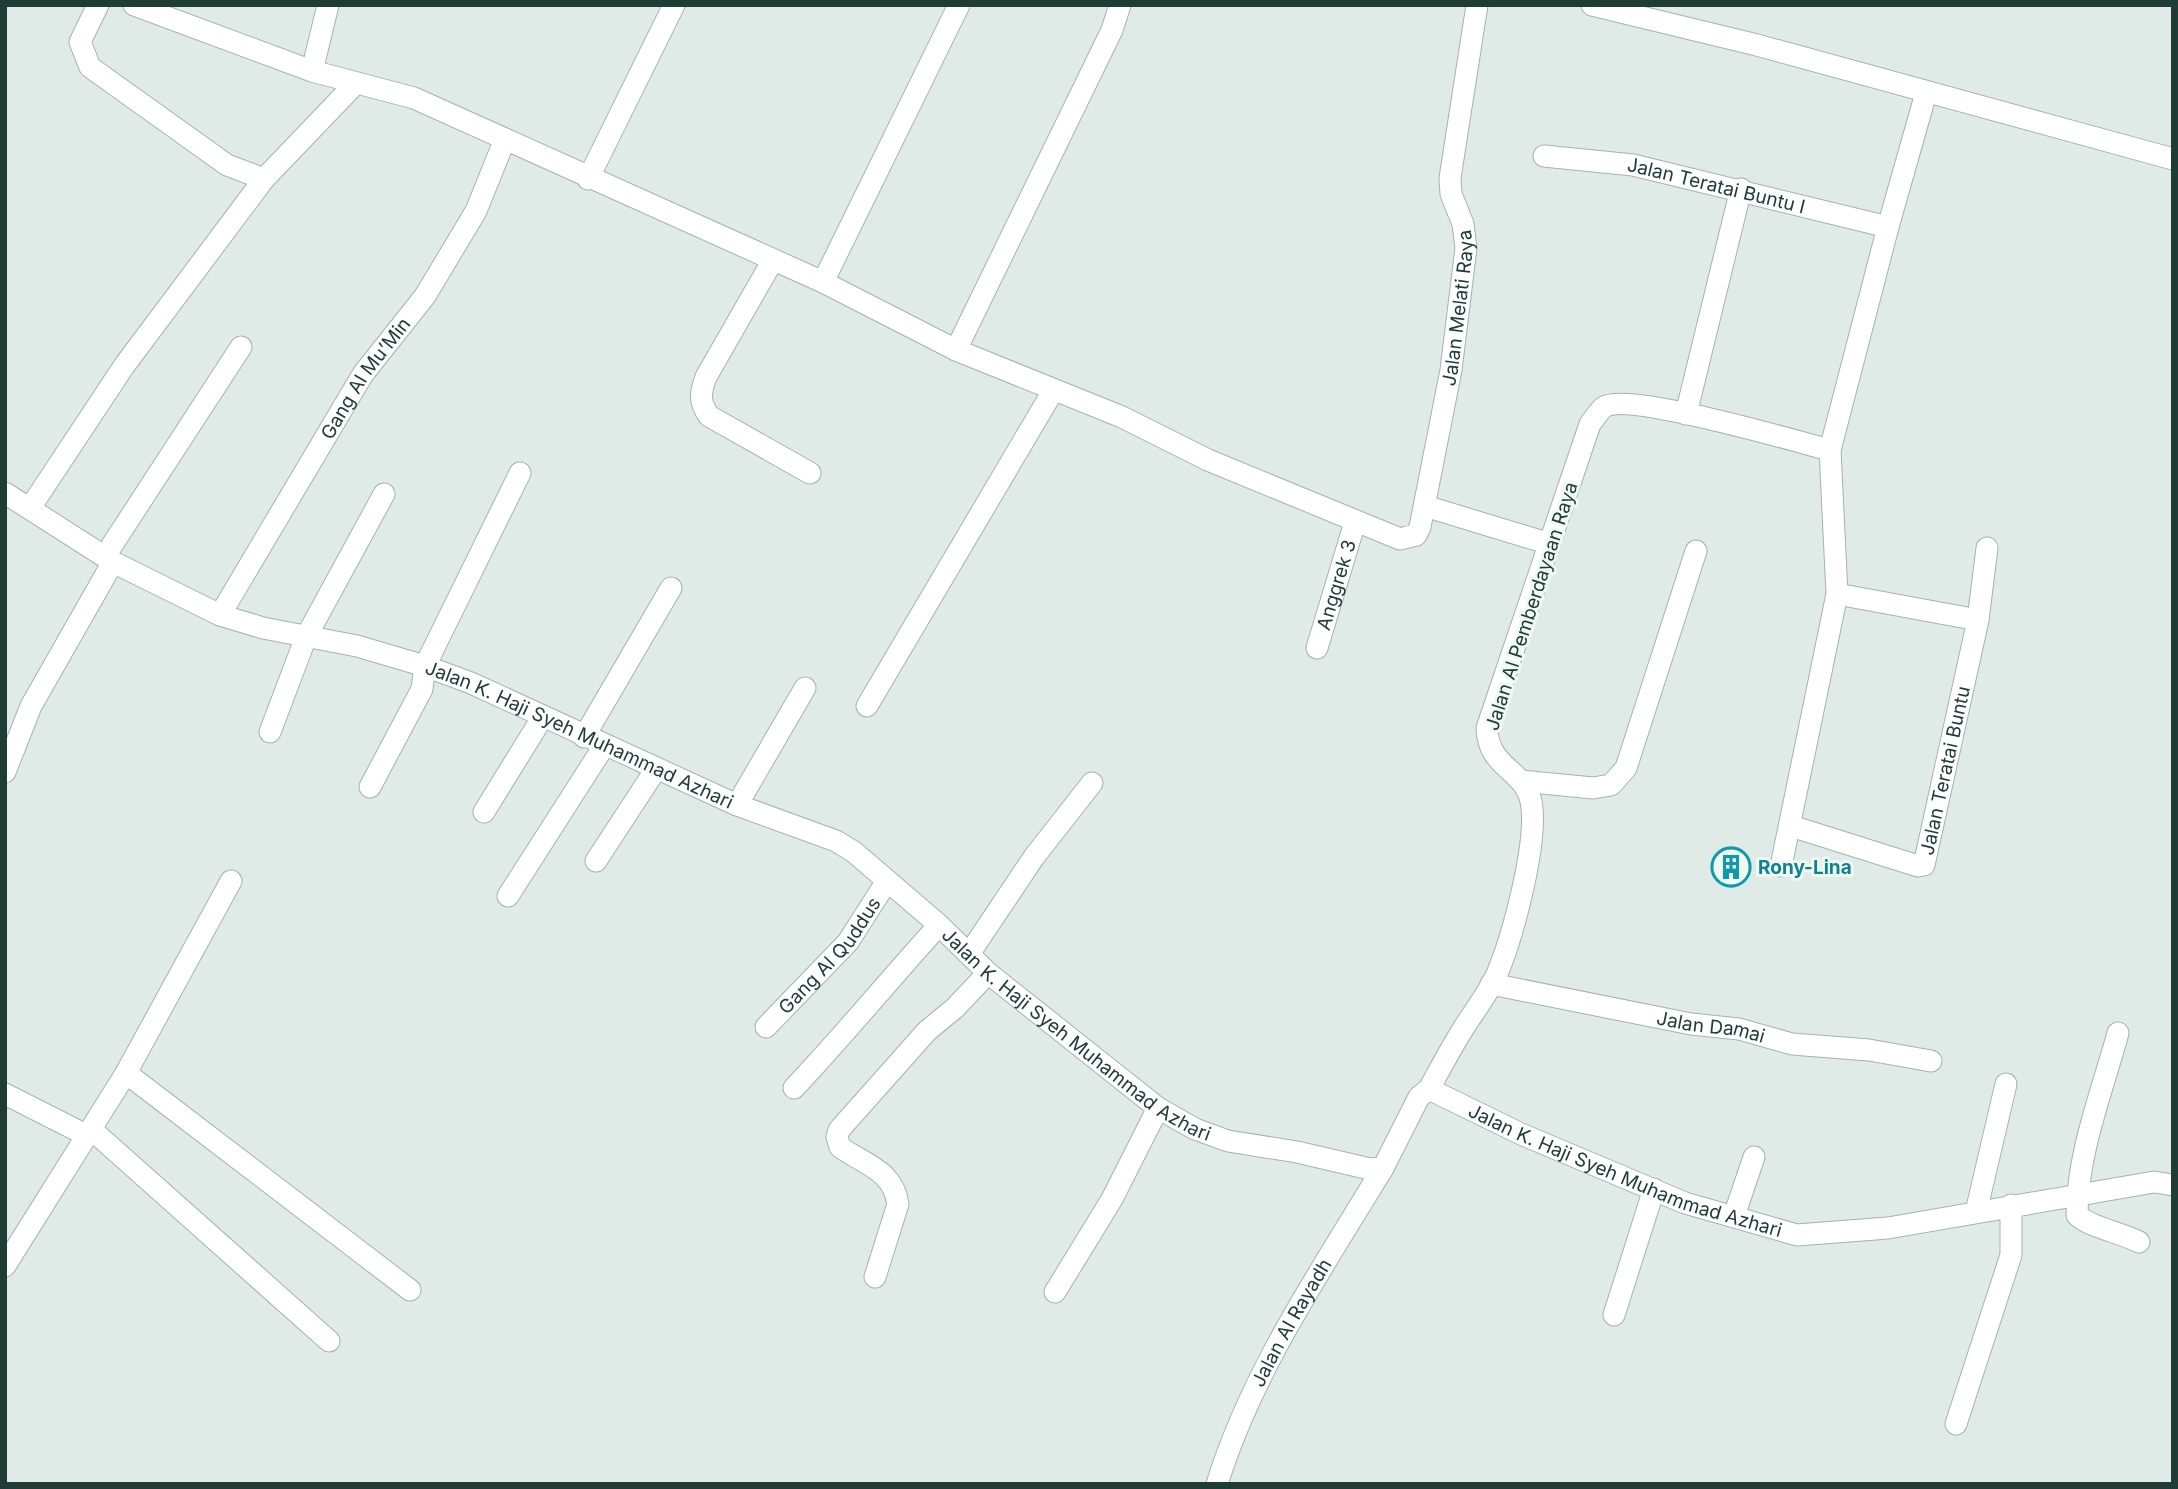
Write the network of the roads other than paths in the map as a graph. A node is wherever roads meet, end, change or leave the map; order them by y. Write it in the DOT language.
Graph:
graph roads {
  1 [pos="98,5"];
  2 [pos="134,5"];
  3 [pos="328,5"];
  4 [pos="674,5"];
  5 [pos="959,5"];
  6 [pos="1120,5"];
  7 [pos="1478,5"];
  8 [pos="1592,5"];
  9 [pos="312,71"];
  10 [pos="356,83"];
  11 [pos="1926,93"];
  12 [pos="505,139"];
  13 [pos="1544,156"];
  14 [pos="2173,159"];
  15 [pos="264,179"];
  16 [pos="588,179"];
  17 [pos="1741,189"];
  18 [pos="1888,226"];
  19 [pos="773,260"];
  20 [pos="823,282"];
  21 [pos="241,347"];
  22 [pos="956,350"];
  23 [pos="1053,391"];
  24 [pos="1686,414"];
  25 [pos="1830,450"];
  26 [pos="520,473"];
  27 [pos="810,473"];
  28 [pos="5,493"];
  29 [pos="384,494"];
  30 [pos="30,508"];
  31 [pos="1422,517"];
  32 [pos="1355,522"];
  33 [pos="1550,544"];
  34 [pos="1987,548"];
  35 [pos="1696,551"];
  36 [pos="109,559"];
  37 [pos="671,588"];
  38 [pos="1836,594"];
  39 [pos="220,615"];
  40 [pos="1978,620"];
  41 [pos="306,637"];
  42 [pos="1317,648"];
  43 [pos="425,666"];
  44 [pos="804,688"];
  45 [pos="867,706"];
  46 [pos="542,718"];
  47 [pos="270,732"];
  48 [pos="584,737"];
  49 [pos="604,746"];
  50 [pos="656,769"];
  51 [pos="5,772"];
  52 [pos="1522,780"];
  53 [pos="1093,783"];
  54 [pos="370,787"];
  55 [pos="737,804"];
  56 [pos="484,812"];
  57 [pos="1791,826"];
  58 [pos="596,861"];
  59 [pos="1781,866"];
  60 [pos="231,881"];
  61 [pos="887,881"];
  62 [pos="508,896"];
  63 [pos="939,925"];
  64 [pos="968,954"];
  65 [pos="988,973"];
  66 [pos="1491,984"];
  67 [pos="766,1027"];
  68 [pos="2118,1033"];
  69 [pos="1931,1061"];
  70 [pos="126,1073"];
  71 [pos="2006,1084"];
  72 [pos="794,1088"];
  73 [pos="1429,1089"];
  74 [pos="5,1094"];
  75 [pos="1158,1108"];
  76 [pos="90,1133"];
  77 [pos="1754,1157"];
  78 [pos="1383,1168"];
  79 [pos="2173,1185"];
  80 [pos="1654,1189"];
  81 [pos="2077,1194"];
  82 [pos="2011,1205"];
  83 [pos="1976,1212"];
  84 [pos="1734,1216"];
  85 [pos="2139,1242"];
  86 [pos="5,1266"];
  87 [pos="875,1277"];
  88 [pos="410,1290"];
  89 [pos="1055,1292"];
  90 [pos="1614,1315"];
  91 [pos="329,1341"];
  92 [pos="1956,1424"];
  93 [pos="1217,1484"];
  1 -- 15 [label="street"];
  2 -- 9 [label="street"];
  3 -- 9 [label="street"];
  4 -- 16 [label="street"];
  5 -- 20 [label="street"];
  6 -- 22 [label="street"];
  7 -- 31 [label="street, Jalan Melati Raya"];
  8 -- 11 [label="street"];
  9 -- 10 [label="street"];
  10 -- 12 [label="street"];
  10 -- 15 [label="street"];
  11 -- 14 [label="street"];
  11 -- 18 [label="street"];
  12 -- 16 [label="street"];
  12 -- 39 [label="street, Gang Al Mu’Min"];
  13 -- 17 [label="street, Jalan Teratai Buntu I"];
  15 -- 30 [label="street"];
  16 -- 19 [label="street"];
  17 -- 18 [label="street, Jalan Teratai Buntu I"];
  17 -- 24 [label="street"];
  18 -- 25 [label="street"];
  19 -- 20 [label="street"];
  19 -- 27 [label="street"];
  20 -- 22 [label="street"];
  21 -- 36 [label="street"];
  22 -- 23 [label="street"];
  23 -- 32 [label="street"];
  23 -- 45 [label="street"];
  24 -- 25 [label="street, Jalan Al Pemberdayaan Raya"];
  24 -- 33 [label="street, Jalan Al Pemberdayaan Raya"];
  25 -- 38 [label="street"];
  26 -- 43 [label="street"];
  28 -- 30 [label="street, Jalan K. Haji Syeh Muhammad Azhari"];
  29 -- 41 [label="street"];
  30 -- 36 [label="street, Jalan K. Haji Syeh Muhammad Azhari"];
  31 -- 32 [label="street"];
  31 -- 33 [label="street"];
  32 -- 42 [label="street, Anggrek 3"];
  33 -- 52 [label="street, Jalan Al Pemberdayaan Raya"];
  34 -- 40 [label="street, Jalan Teratai Buntu"];
  35 -- 52 [label="street"];
  36 -- 39 [label="street, Jalan K. Haji Syeh Muhammad Azhari"];
  36 -- 51 [label="street"];
  37 -- 48 [label="street"];
  38 -- 40 [label="street"];
  38 -- 57 [label="street"];
  39 -- 41 [label="street, Jalan K. Haji Syeh Muhammad Azhari"];
  40 -- 57 [label="street, Jalan Teratai Buntu"];
  41 -- 43 [label="street, Jalan K. Haji Syeh Muhammad Azhari"];
  41 -- 47 [label="street"];
  43 -- 46 [label="street, Jalan K. Haji Syeh Muhammad Azhari"];
  43 -- 54 [label="street"];
  44 -- 55 [label="street"];
  46 -- 48 [label="street, Jalan K. Haji Syeh Muhammad Azhari"];
  46 -- 56 [label="street"];
  48 -- 49 [label="street, Jalan K. Haji Syeh Muhammad Azhari"];
  49 -- 50 [label="street, Jalan K. Haji Syeh Muhammad Azhari"];
  49 -- 62 [label="street"];
  50 -- 55 [label="street, Jalan K. Haji Syeh Muhammad Azhari"];
  50 -- 58 [label="street"];
  52 -- 66 [label="street"];
  53 -- 64 [label="street"];
  55 -- 61 [label="street, Jalan K. Haji Syeh Muhammad Azhari"];
  57 -- 59 [label="street"];
  60 -- 70 [label="street"];
  61 -- 63 [label="street, Jalan K. Haji Syeh Muhammad Azhari"];
  61 -- 67 [label="street, Gang Al Quddus"];
  63 -- 64 [label="street, Jalan K. Haji Syeh Muhammad Azhari"];
  63 -- 72 [label="street"];
  64 -- 65 [label="street, Jalan K. Haji Syeh Muhammad Azhari"];
  65 -- 75 [label="street, Jalan K. Haji Syeh Muhammad Azhari"];
  65 -- 87 [label="street"];
  66 -- 69 [label="street, Jalan Damai"];
  66 -- 73 [label="street"];
  68 -- 81 [label="street"];
  70 -- 76 [label="street"];
  70 -- 88 [label="street"];
  71 -- 83 [label="street"];
  73 -- 78 [label="street"];
  73 -- 80 [label="street, Jalan K. Haji Syeh Muhammad Azhari"];
  74 -- 76 [label="street"];
  75 -- 78 [label="street, Jalan K. Haji Syeh Muhammad Azhari"];
  75 -- 89 [label="street"];
  76 -- 86 [label="street"];
  76 -- 91 [label="street"];
  77 -- 84 [label="street"];
  78 -- 93 [label="street, Jalan Al Rayadh"];
  79 -- 81 [label="street, Jalan K. Haji Syeh Muhammad Azhari"];
  80 -- 84 [label="street, Jalan K. Haji Syeh Muhammad Azhari"];
  80 -- 90 [label="street"];
  81 -- 82 [label="street, Jalan K. Haji Syeh Muhammad Azhari"];
  81 -- 85 [label="street"];
  82 -- 83 [label="street, Jalan K. Haji Syeh Muhammad Azhari"];
  82 -- 92 [label="street"];
  83 -- 84 [label="street, Jalan K. Haji Syeh Muhammad Azhari"];
}
